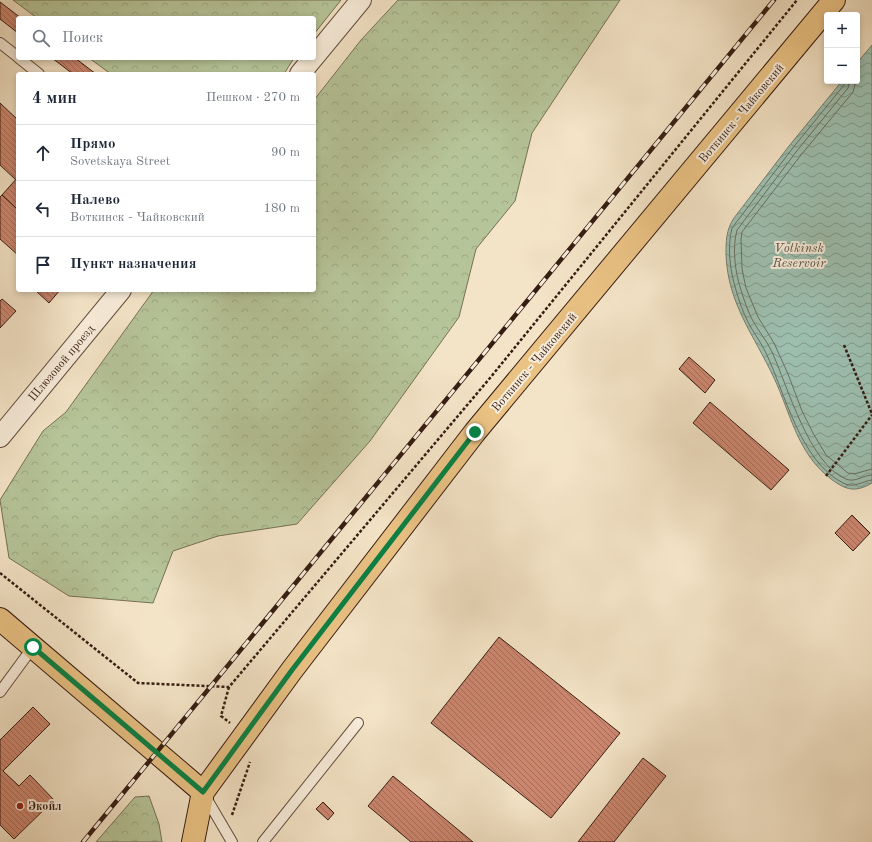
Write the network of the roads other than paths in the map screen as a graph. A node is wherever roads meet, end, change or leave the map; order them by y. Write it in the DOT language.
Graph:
graph roads {
  1 [pos="361,0"];
  2 [pos="834,0"];
  3 [pos="0,43"];
  4 [pos="316,55"];
  5 [pos="16,56"];
  6 [pos="21,60"];
  7 [pos="312,60"];
  8 [pos="36,72"];
  9 [pos="302,72"];
  10 [pos="119,292"];
  11 [pos="0,437"];
  12 [pos="0,619"];
  13 [pos="33,647"];
  14 [pos="0,692"];
  15 [pos="358,723"];
  16 [pos="203,792"];
  17 [pos="193,842"];
  18 [pos="232,842"];
  19 [pos="263,842"];
  1 -- 4 [label="street"];
  2 -- 16 [label="main road, Воткинск - Чайковский"];
  3 -- 5 [label="lane"];
  6 -- 8 [label="lane"];
  7 -- 9 [label="street"];
  10 -- 11 [label="street, Шлюзовой проезд"];
  12 -- 13 [label="main road"];
  13 -- 14 [label="lane"];
  13 -- 16 [label="main road"];
  15 -- 19 [label="lane"];
  16 -- 17 [label="main road"];
  16 -- 18 [label="lane"];
}
